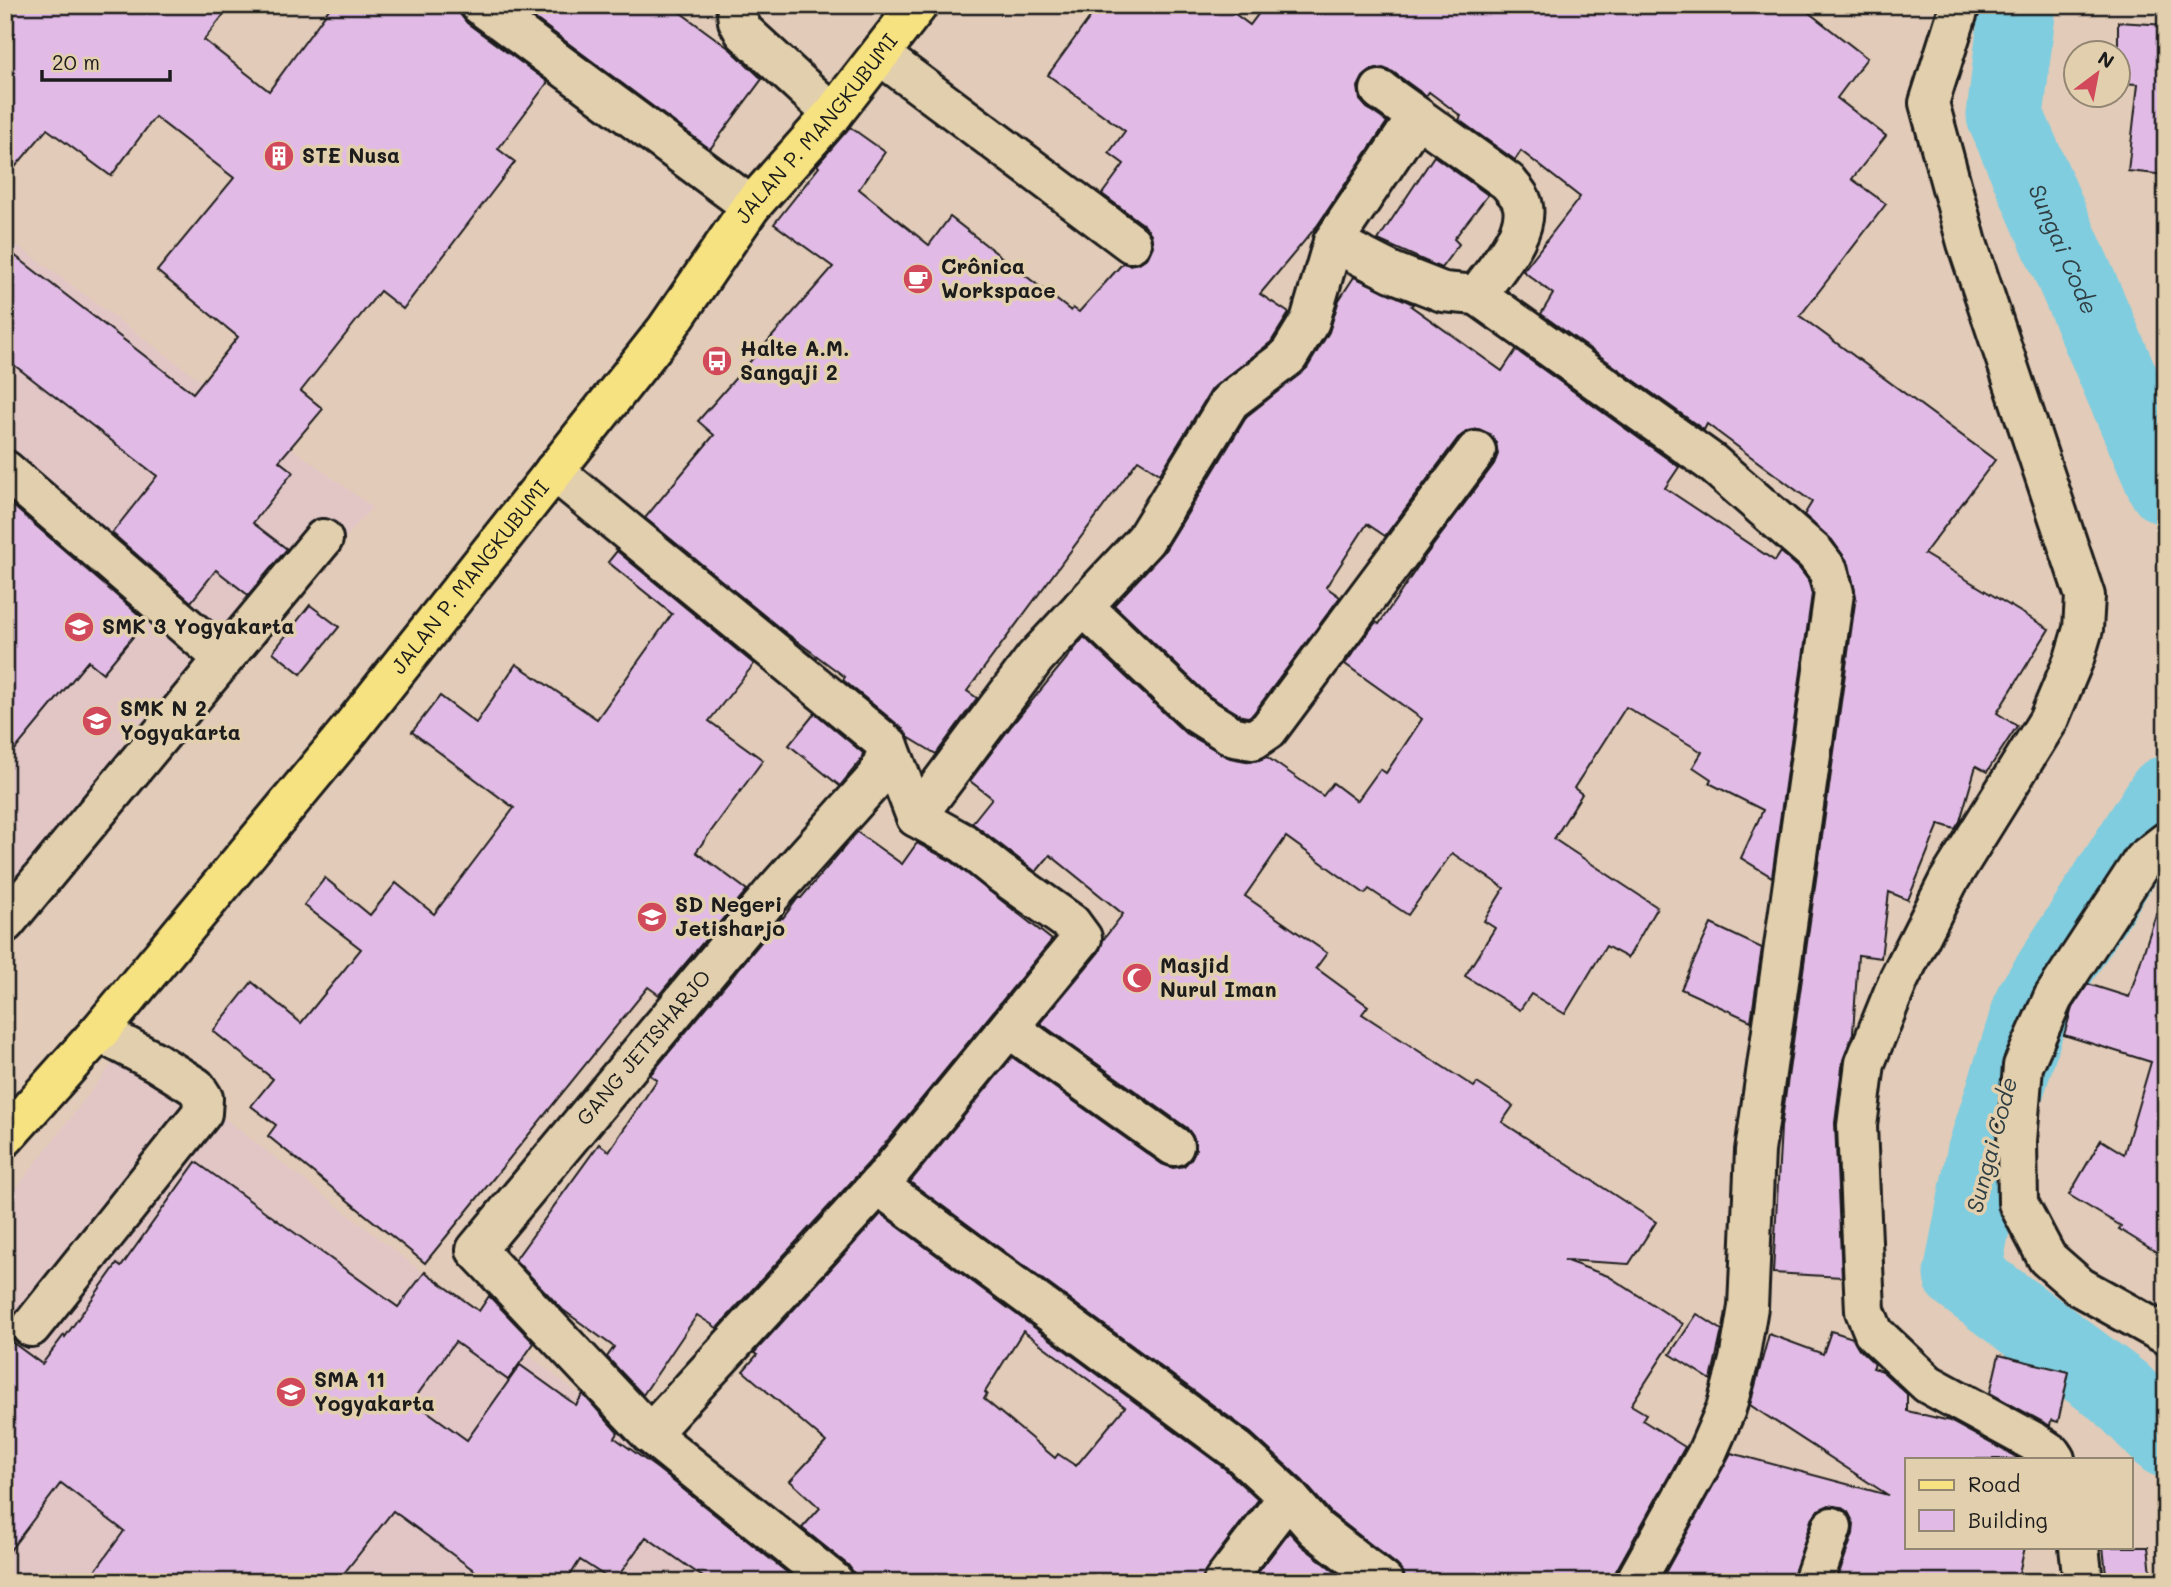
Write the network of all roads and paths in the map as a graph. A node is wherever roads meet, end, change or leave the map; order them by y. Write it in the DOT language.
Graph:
graph roads {
  1 [pos="480,5"];
  2 [pos="736,5"];
  3 [pos="918,5"];
  4 [pos="1960,5"];
  5 [pos="880,55"];
  6 [pos="1380,90"];
  7 [pos="833,114"];
  8 [pos="1417,117"];
  9 [pos="751,206"];
  10 [pos="1333,242"];
  11 [pos="1131,243"];
  12 [pos="1477,295"];
  13 [pos="1476,452"];
  14 [pos="5,470"];
  15 [pos="554,471"];
  16 [pos="323,539"];
  17 [pos="1083,606"];
  18 [pos="223,659"];
  19 [pos="889,746"];
  20 [pos="916,817"];
  21 [pos="2166,842"];
  22 [pos="5,923"];
  23 [pos="1009,1028"];
  24 [pos="99,1032"];
  25 [pos="5,1137"];
  26 [pos="1174,1146"];
  27 [pos="878,1185"];
  28 [pos="31,1327"];
  29 [pos="2166,1335"];
  30 [pos="650,1434"];
  31 [pos="2054,1458"];
  32 [pos="1288,1497"];
  33 [pos="1832,1527"];
  34 [pos="2079,1548"];
  35 [pos="834,1582"];
  36 [pos="1223,1582"];
  37 [pos="1384,1582"];
  38 [pos="1635,1582"];
  39 [pos="1813,1582"];
  40 [pos="2084,1582"];
  1 -- 9 [label="street"];
  2 -- 7 [label="street"];
  3 -- 5 [label="main road, JALAN P. MANGKUBUMI"];
  4 -- 31 [label="street"];
  5 -- 7 [label="main road, JALAN P. MANGKUBUMI"];
  5 -- 11 [label="street"];
  6 -- 8 [label="street"];
  7 -- 9 [label="main road, JALAN P. MANGKUBUMI"];
  8 -- 10 [label="street"];
  8 -- 12 [label="street"];
  9 -- 15 [label="main road, JALAN P. MANGKUBUMI"];
  10 -- 12 [label="street"];
  10 -- 17 [label="street"];
  12 -- 38 [label="street"];
  13 -- 17 [label="street"];
  14 -- 18 [label="street"];
  15 -- 19 [label="street"];
  15 -- 24 [label="main road, JALAN P. MANGKUBUMI"];
  16 -- 18 [label="street"];
  17 -- 20 [label="street"];
  18 -- 22 [label="street"];
  19 -- 20 [label="street"];
  19 -- 30 [label="street, GANG JETISHARJO"];
  20 -- 23 [label="street"];
  21 -- 29 [label="street"];
  23 -- 26 [label="street"];
  23 -- 27 [label="street"];
  24 -- 25 [label="main road, JALAN P. MANGKUBUMI"];
  24 -- 28 [label="street"];
  27 -- 30 [label="street"];
  27 -- 32 [label="street"];
  30 -- 35 [label="street"];
  32 -- 36 [label="street"];
  32 -- 37 [label="street"];
  33 -- 39 [label="street"];
  34 -- 40 [label="street"];
}
